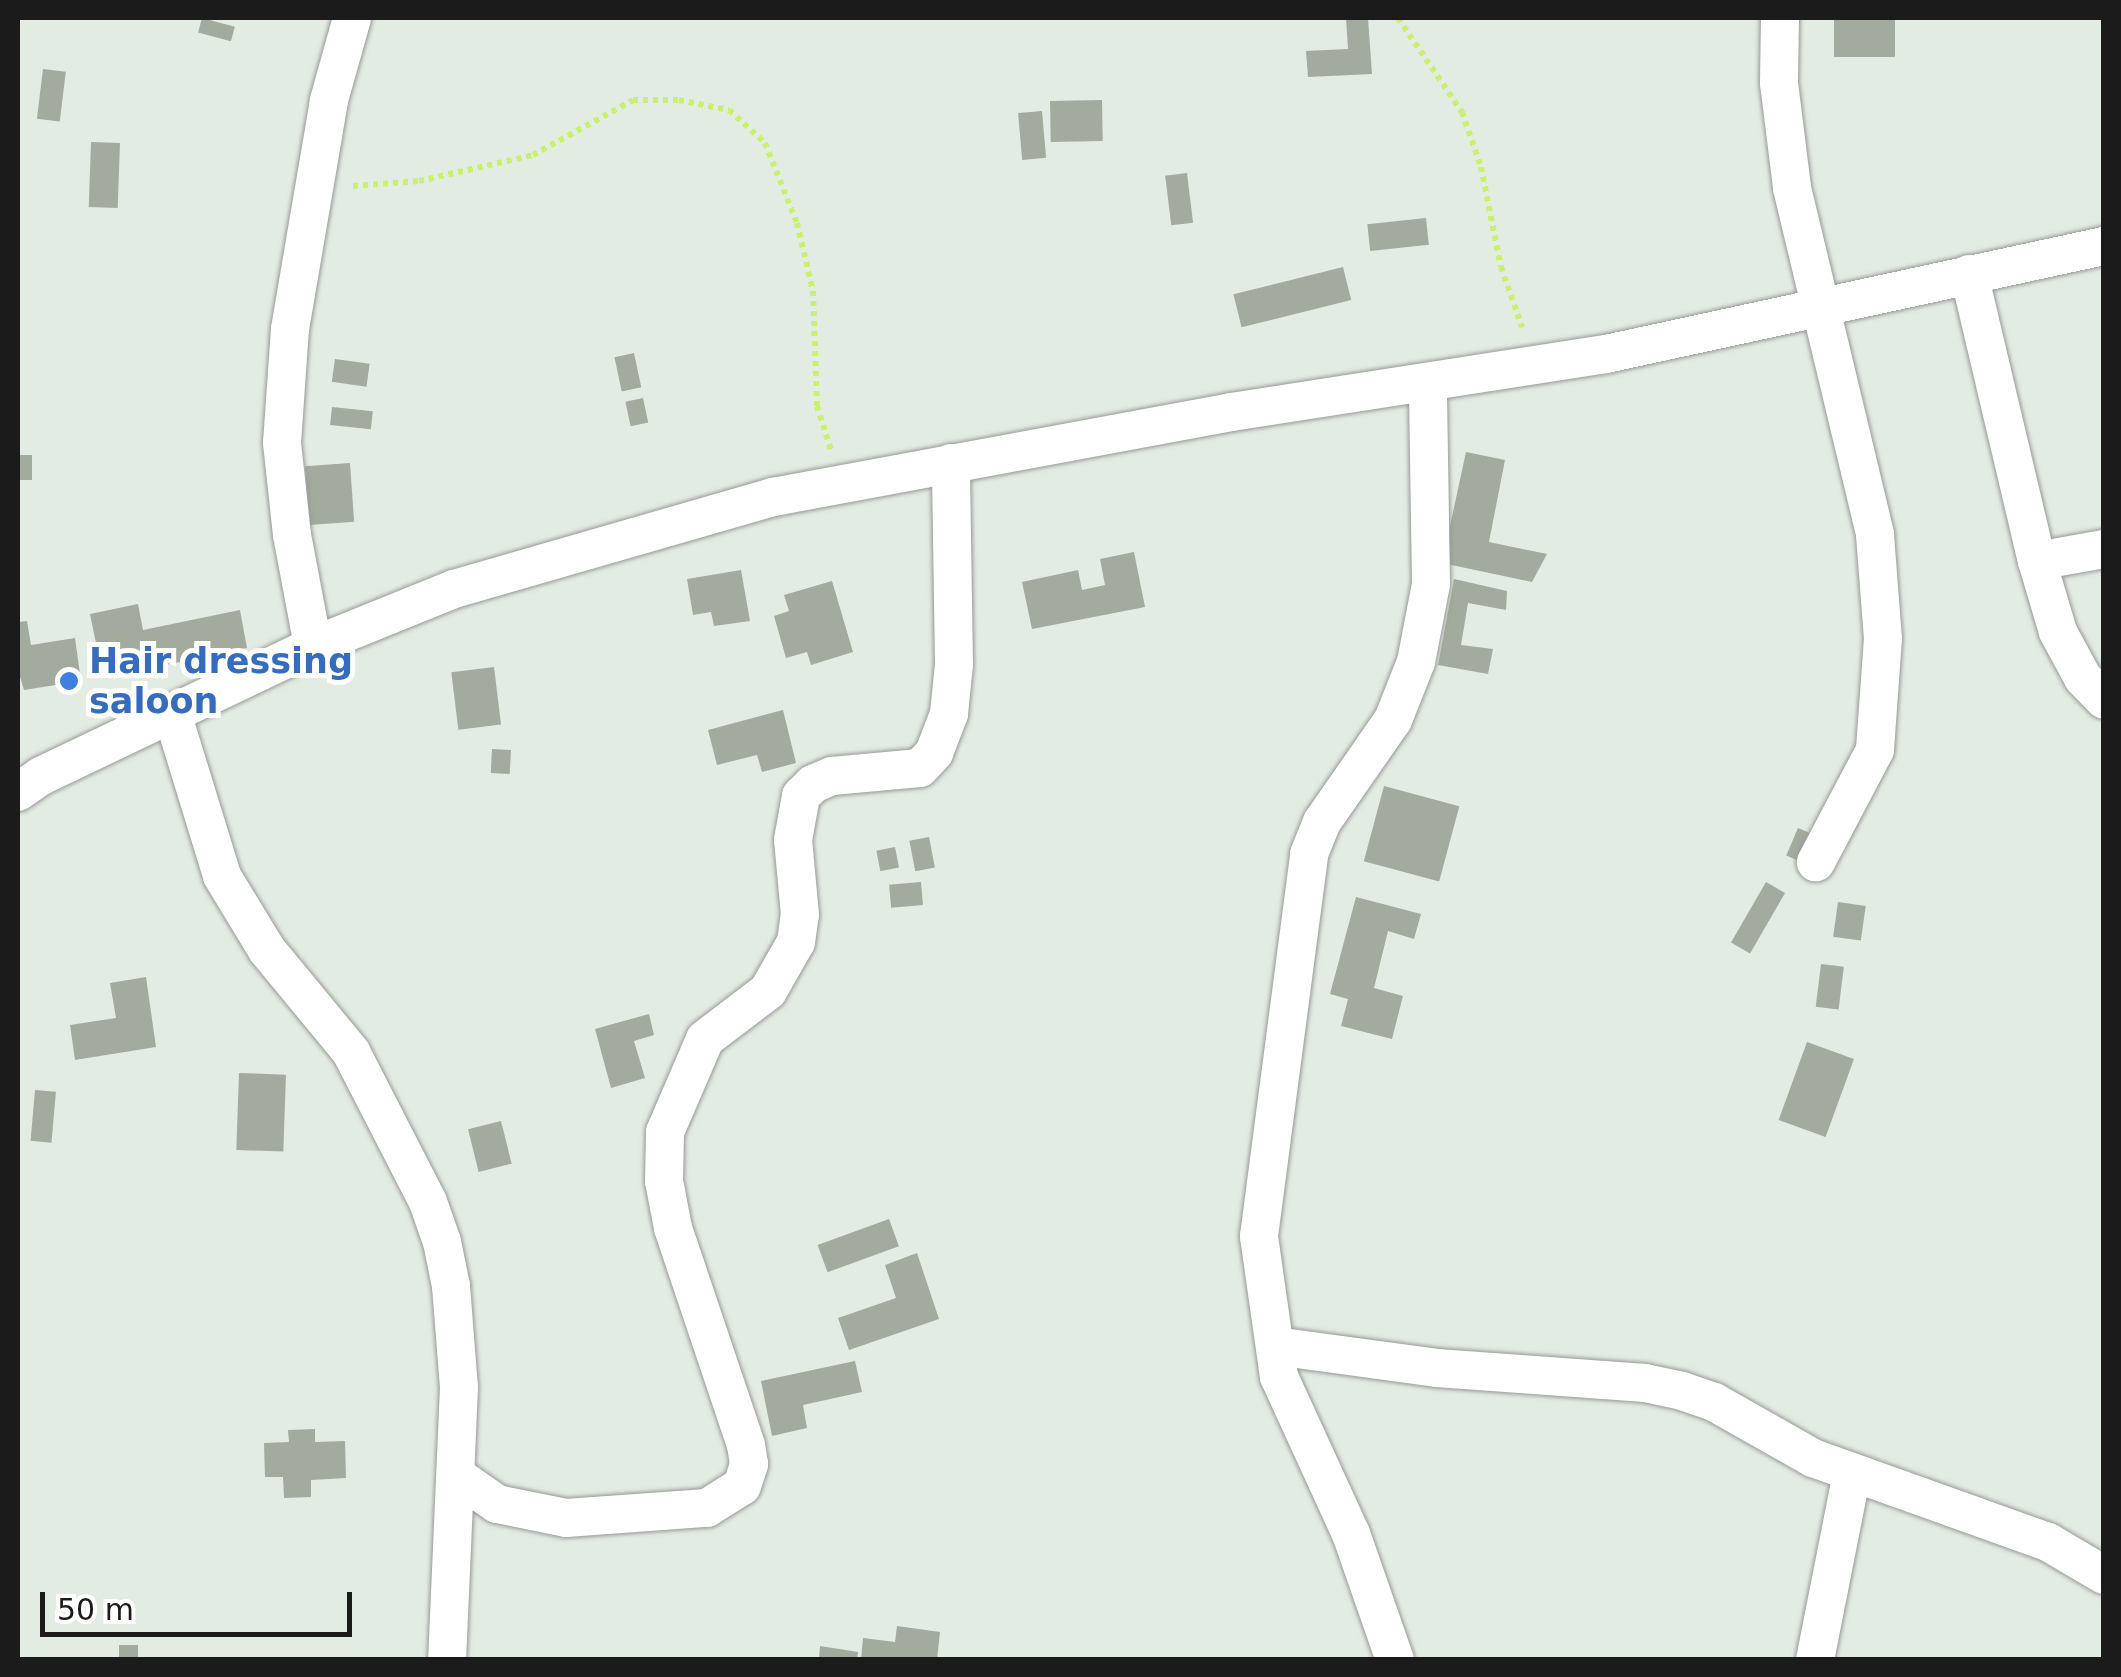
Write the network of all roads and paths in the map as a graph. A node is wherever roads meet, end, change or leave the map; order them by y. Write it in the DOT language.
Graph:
graph roads {
  1 [pos="352,18"];
  2 [pos="1398,18"];
  3 [pos="1780,18"];
  4 [pos="314,185"];
  5 [pos="2104,246"];
  6 [pos="1969,274"];
  7 [pos="1820,305"];
  8 [pos="1536,366"];
  9 [pos="1428,383"];
  10 [pos="951,463"];
  11 [pos="847,482"];
  12 [pos="2104,549"];
  13 [pos="2037,562"];
  14 [pos="313,646"];
  15 [pos="2104,700"];
  16 [pos="172,713"];
  17 [pos="18,792"];
  18 [pos="1816,862"];
  19 [pos="1274,1346"];
  20 [pos="1852,1472"];
  21 [pos="457,1476"];
  22 [pos="2104,1575"];
  23 [pos="447,1660"];
  24 [pos="1395,1660"];
  25 [pos="1816,1660"];
  1 -- 4 [label="street"];
  2 -- 8 [label="path"];
  3 -- 7 [label="street"];
  4 -- 11 [label="path"];
  4 -- 14 [label="street"];
  5 -- 6 [label="street"];
  6 -- 7 [label="street"];
  6 -- 13 [label="street"];
  7 -- 8 [label="street"];
  7 -- 18 [label="street"];
  8 -- 9 [label="street"];
  9 -- 10 [label="street"];
  9 -- 19 [label="street"];
  10 -- 11 [label="street"];
  10 -- 21 [label="street"];
  11 -- 14 [label="street"];
  12 -- 13 [label="street"];
  13 -- 15 [label="street"];
  14 -- 16 [label="street"];
  16 -- 17 [label="street"];
  16 -- 21 [label="street"];
  19 -- 20 [label="street"];
  19 -- 24 [label="street"];
  20 -- 22 [label="street"];
  20 -- 25 [label="street"];
  21 -- 23 [label="street"];
}
